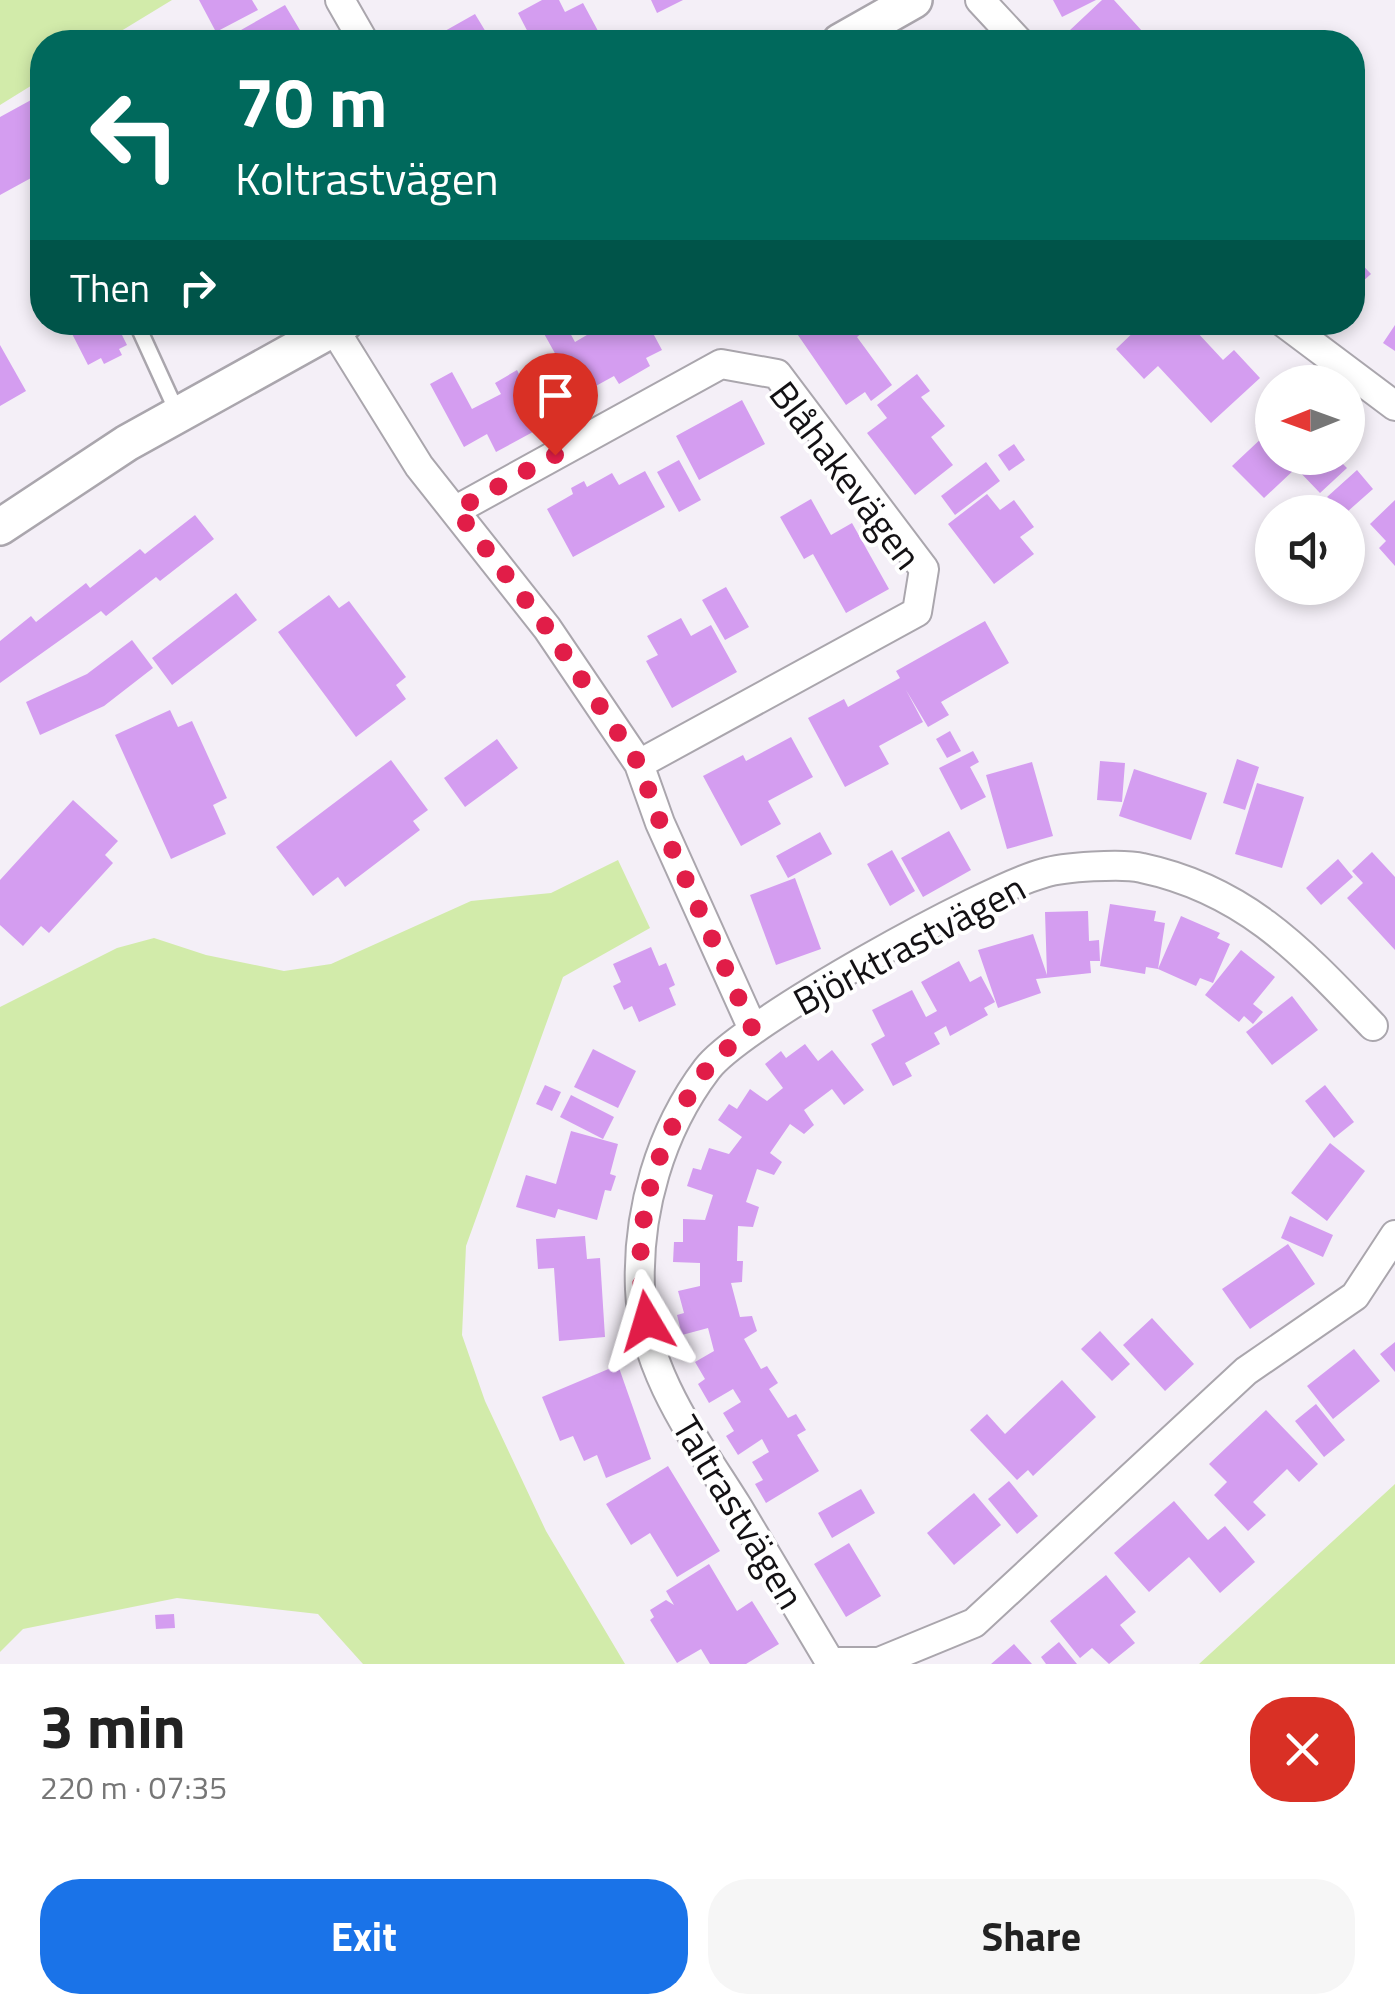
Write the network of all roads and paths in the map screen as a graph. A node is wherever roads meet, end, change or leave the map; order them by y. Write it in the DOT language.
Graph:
graph roads {
  1 [pos="340,0"];
  2 [pos="914,0"];
  3 [pos="980,0"];
  4 [pos="357,30"];
  5 [pos="861,30"];
  6 [pos="1008,30"];
  7 [pos="142,335"];
  8 [pos="324,335"];
  9 [pos="345,335"];
  10 [pos="1300,335"];
  11 [pos="1395,406"];
  12 [pos="178,415"];
  13 [pos="456,510"];
  14 [pos="0,527"];
  15 [pos="639,764"];
  16 [pos="1373,1026"];
  17 [pos="752,1028"];
  18 [pos="1395,1235"];
  1 -- 4 [label="street"];
  2 -- 5 [label="street"];
  3 -- 6 [label="street"];
  7 -- 12 [label="lane"];
  8 -- 12 [label="street"];
  9 -- 13 [label="street"];
  10 -- 11 [label="street"];
  12 -- 14 [label="street"];
  13 -- 15 [label="street"];
  13 -- 15 [label="street, Blåhakevägen"];
  15 -- 17 [label="street"];
  16 -- 17 [label="street, Björktrastvägen"];
  17 -- 18 [label="street, Taltrastvägen"];
}
